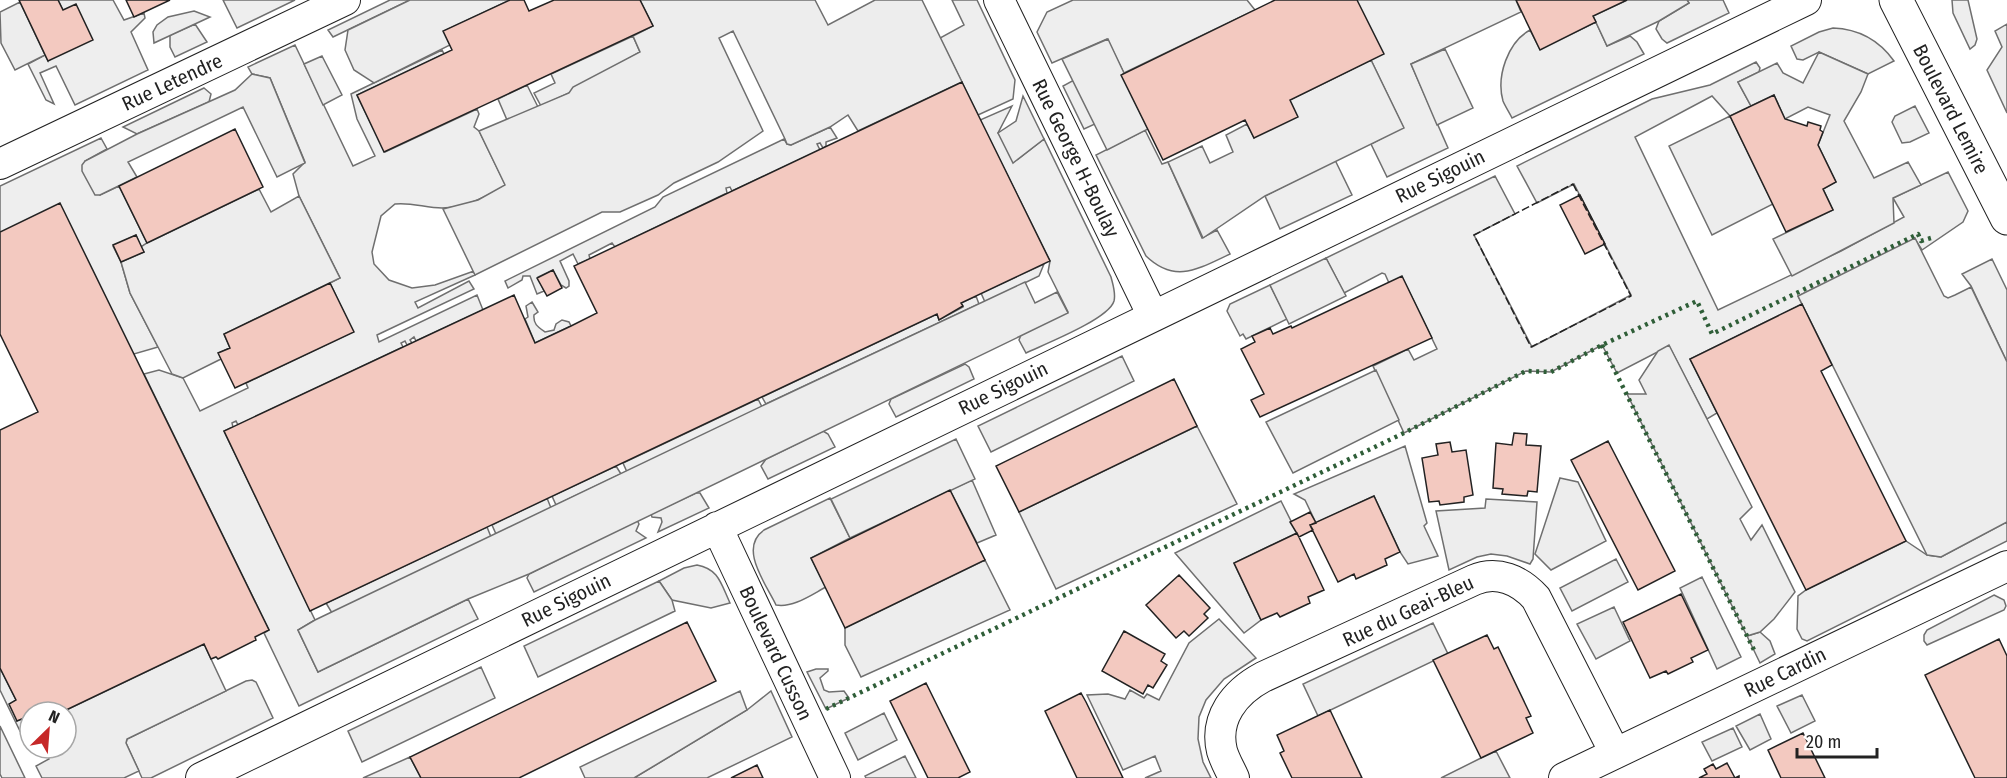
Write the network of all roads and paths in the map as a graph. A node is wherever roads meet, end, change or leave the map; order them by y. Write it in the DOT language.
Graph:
graph roads {
  1 [pos="345,0"];
  2 [pos="999,0"];
  3 [pos="1806,0"];
  4 [pos="1896,0"];
  5 [pos="0,164"];
  6 [pos="2007,218"];
  7 [pos="1153,316"];
  8 [pos="717,527"];
  9 [pos="2007,566"];
  10 [pos="1615,753"];
  11 [pos="201,778"];
  12 [pos="835,778"];
  13 [pos="1234,778"];
  14 [pos="1563,778"];
  1 -- 5 [label="street, Rue Letendre"];
  2 -- 7 [label="street, Rue George H-Boulay"];
  3 -- 7 [label="street, Rue Sigouin"];
  4 -- 6 [label="main road, Boulevard Lemire"];
  7 -- 8 [label="street, Rue Sigouin"];
  8 -- 11 [label="street, Rue Sigouin"];
  8 -- 12 [label="street, Boulevard Cusson"];
  9 -- 10 [label="street, Rue Cardin"];
  10 -- 13 [label="street, Rue du Geai-Bleu"];
  10 -- 14 [label="street, Rue Cardin"];
}
